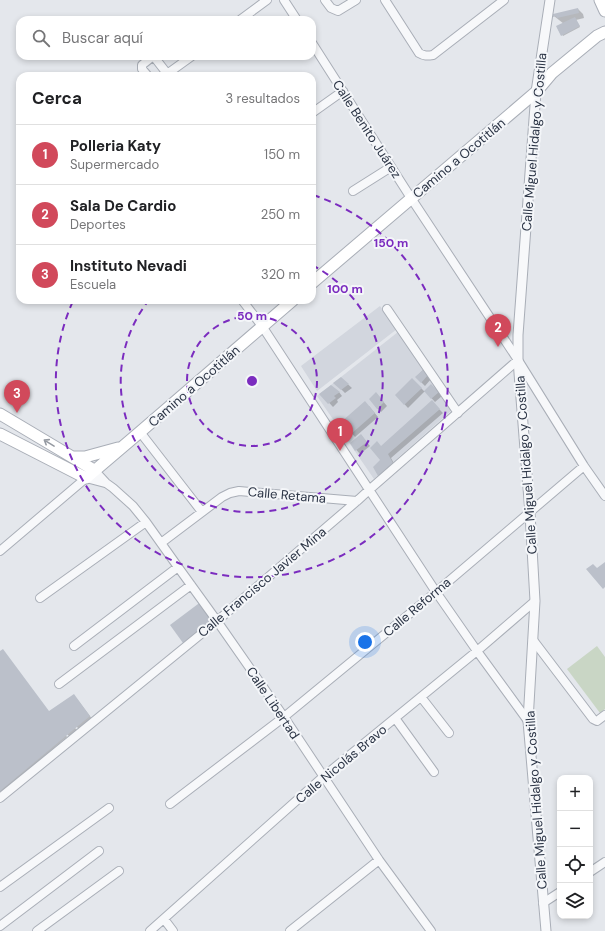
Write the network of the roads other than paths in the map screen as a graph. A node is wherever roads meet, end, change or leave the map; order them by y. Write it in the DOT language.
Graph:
graph roads {
  1 [pos="267,0"];
  2 [pos="284,0"];
  3 [pos="325,0"];
  4 [pos="356,0"];
  5 [pos="385,0"];
  6 [pos="504,0"];
  7 [pos="550,0"];
  8 [pos="600,0"];
  9 [pos="605,11"];
  10 [pos="245,16"];
  11 [pos="294,16"];
  12 [pos="605,32"];
  13 [pos="316,49"];
  14 [pos="148,60"];
  15 [pos="157,60"];
  16 [pos="187,60"];
  17 [pos="145,72"];
  18 [pos="166,72"];
  19 [pos="172,72"];
  20 [pos="343,91"];
  21 [pos="536,92"];
  22 [pos="316,110"];
  23 [pos="391,167"];
  24 [pos="353,191"];
  25 [pos="411,198"];
  26 [pos="316,281"];
  27 [pos="245,304"];
  28 [pos="288,304"];
  29 [pos="387,309"];
  30 [pos="262,326"];
  31 [pos="518,360"];
  32 [pos="458,413"];
  33 [pos="0,414"];
  34 [pos="140,432"];
  35 [pos="0,434"];
  36 [pos="124,446"];
  37 [pos="73,457"];
  38 [pos="584,466"];
  39 [pos="94,470"];
  40 [pos="86,478"];
  41 [pos="106,483"];
  42 [pos="368,490"];
  43 [pos="605,496"];
  44 [pos="357,501"];
  45 [pos="202,512"];
  46 [pos="530,513"];
  47 [pos="146,522"];
  48 [pos="161,543"];
  49 [pos="0,551"];
  50 [pos="178,567"];
  51 [pos="191,585"];
  52 [pos="436,592"];
  53 [pos="40,598"];
  54 [pos="535,600"];
  55 [pos="217,621"];
  56 [pos="533,640"];
  57 [pos="74,646"];
  58 [pos="477,651"];
  59 [pos="59,684"];
  60 [pos="421,697"];
  61 [pos="605,715"];
  62 [pos="284,717"];
  63 [pos="395,718"];
  64 [pos="528,721"];
  65 [pos="449,733"];
  66 [pos="434,772"];
  67 [pos="323,777"];
  68 [pos="0,798"];
  69 [pos="170,804"];
  70 [pos="109,808"];
  71 [pos="99,851"];
  72 [pos="379,860"];
  73 [pos="605,862"];
  74 [pos="593,870"];
  75 [pos="119,871"];
  76 [pos="0,887"];
  77 [pos="557,894"];
  78 [pos="543,903"];
  79 [pos="164,919"];
  80 [pos="0,926"];
  81 [pos="37,931"];
  82 [pos="150,931"];
  83 [pos="173,931"];
  84 [pos="290,931"];
  85 [pos="431,931"];
  86 [pos="546,931"];
  1 -- 10 [label="street"];
  2 -- 11 [label="street"];
  3 -- 4 [label="street"];
  5 -- 6 [label="street"];
  7 -- 21 [label="street, Calle Miguel Hidalgo y Costilla"];
  8 -- 9 [label="main road"];
  12 -- 21 [label="main road, Camino a Ocotitlán"];
  13 -- 20 [label="street, Calle Benito Juárez"];
  14 -- 17 [label="street"];
  15 -- 18 [label="street"];
  16 -- 19 [label="street"];
  20 -- 22 [label="street"];
  20 -- 23 [label="street, Calle Benito Juárez"];
  21 -- 25 [label="main road, Camino a Ocotitlán"];
  21 -- 31 [label="street, Calle Miguel Hidalgo y Costilla"];
  23 -- 24 [label="street"];
  23 -- 25 [label="street, Calle Benito Juárez"];
  25 -- 26 [label="main road, Camino a Ocotitlán"];
  25 -- 31 [label="street, Calle Benito Juárez"];
  27 -- 30 [label="street"];
  28 -- 30 [label="main road, Camino a Ocotitlán"];
  29 -- 32 [label="street"];
  30 -- 34 [label="main road, Camino a Ocotitlán"];
  30 -- 42 [label="street"];
  31 -- 32 [label="street, Calle Francisco Javier Mina"];
  31 -- 38 [label="street, Calle Benito Juárez"];
  31 -- 46 [label="street, Calle Miguel Hidalgo y Costilla"];
  32 -- 42 [label="street, Calle Francisco Javier Mina"];
  37 -- 33 [label="main road, one-way"];
  34 -- 36 [label="main road, Camino a Ocotitlán"];
  34 -- 45 [label="street"];
  35 -- 40 [label="main road"];
  36 -- 37 [label="main road"];
  36 -- 39 [label="main road, Camino a Ocotitlán"];
  37 -- 39 [label="main road"];
  38 -- 43 [label="street, Calle Benito Juárez"];
  38 -- 46 [label="street, Calle Reforma"];
  39 -- 40 [label="main road, Camino a Ocotitlán"];
  39 -- 41 [label="street, Calle Libertad"];
  40 -- 41 [label="street, Calle Libertad"];
  40 -- 49 [label="street"];
  41 -- 47 [label="street, Calle Libertad"];
  42 -- 44 [label="street, Calle Francisco Javier Mina"];
  42 -- 52 [label="street"];
  44 -- 45 [label="street, Calle Retama"];
  44 -- 55 [label="street, Calle Francisco Javier Mina"];
  45 -- 48 [label="street, Calle Retama"];
  46 -- 52 [label="street, Calle Reforma"];
  46 -- 54 [label="street, Calle Miguel Hidalgo y Costilla"];
  47 -- 48 [label="street, Calle Libertad"];
  47 -- 53 [label="street"];
  48 -- 50 [label="street, Calle Libertad"];
  50 -- 51 [label="street, Calle Libertad"];
  50 -- 57 [label="street"];
  51 -- 55 [label="street, Calle Libertad"];
  51 -- 59 [label="street"];
  52 -- 58 [label="street"];
  52 -- 62 [label="street, Calle Reforma"];
  54 -- 56 [label="street, Calle Miguel Hidalgo y Costilla"];
  54 -- 58 [label="street, Calle Nicolás Bravo"];
  55 -- 62 [label="street, Calle Libertad"];
  55 -- 68 [label="street, Calle Francisco Javier Mina"];
  56 -- 61 [label="street"];
  56 -- 64 [label="street, Calle Miguel Hidalgo y Costilla"];
  58 -- 60 [label="street, Calle Nicolás Bravo"];
  58 -- 64 [label="street"];
  60 -- 63 [label="street, Calle Nicolás Bravo"];
  60 -- 65 [label="street"];
  62 -- 67 [label="street, Calle Libertad"];
  62 -- 69 [label="street, Calle Reforma"];
  63 -- 66 [label="street"];
  63 -- 67 [label="street, Calle Nicolás Bravo"];
  64 -- 78 [label="street, Calle Miguel Hidalgo y Costilla"];
  67 -- 72 [label="street, Calle Libertad"];
  67 -- 79 [label="street, Calle Nicolás Bravo"];
  70 -- 76 [label="street"];
  71 -- 80 [label="street"];
  72 -- 84 [label="street"];
  72 -- 85 [label="street, Calle Libertad"];
  73 -- 74 [label="street"];
  75 -- 81 [label="street"];
  77 -- 78 [label="street"];
  78 -- 86 [label="street, Calle Miguel Hidalgo y Costilla"];
  79 -- 82 [label="street, Calle Nicolás Bravo"];
  79 -- 83 [label="street"];
}
